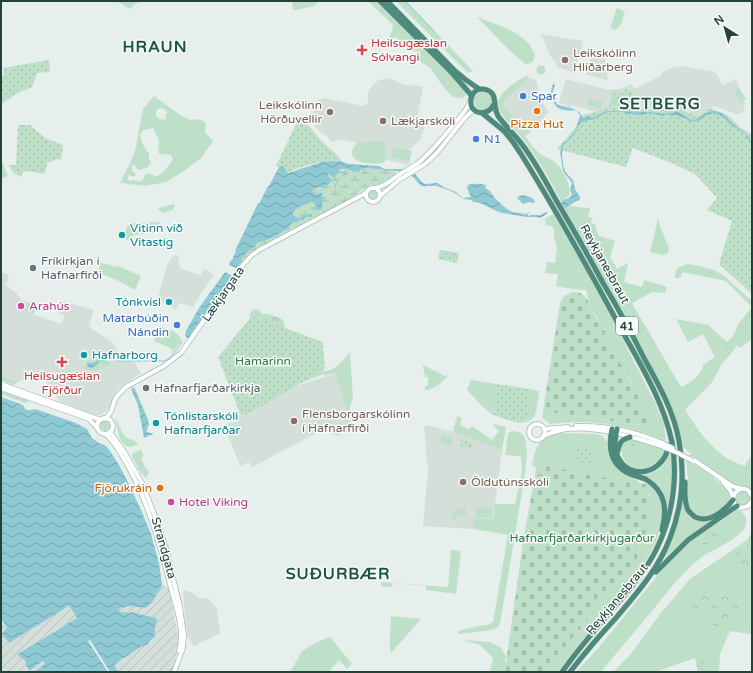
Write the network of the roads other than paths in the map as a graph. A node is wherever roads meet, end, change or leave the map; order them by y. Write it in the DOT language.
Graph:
graph roads {
  1 [pos="380,1"];
  2 [pos="387,1"];
  3 [pos="479,90"];
  4 [pos="471,98"];
  5 [pos="494,104"];
  6 [pos="475,110"];
  7 [pos="482,113"];
  8 [pos="375,188"];
  9 [pos="366,193"];
  10 [pos="379,197"];
  11 [pos="356,199"];
  12 [pos="368,199"];
  13 [pos="1,384"];
  14 [pos="1,388"];
  15 [pos="663,411"];
  16 [pos="111,412"];
  17 [pos="103,419"];
  18 [pos="110,421"];
  19 [pos="97,428"];
  20 [pos="544,429"];
  21 [pos="614,431"];
  22 [pos="110,432"];
  23 [pos="105,434"];
  24 [pos="543,436"];
  25 [pos="630,437"];
  26 [pos="659,444"];
  27 [pos="117,448"];
  28 [pos="125,453"];
  29 [pos="616,454"];
  30 [pos="682,459"];
  31 [pos="692,459"];
  32 [pos="742,489"];
  33 [pos="752,496"];
  34 [pos="733,499"];
  35 [pos="752,501"];
  36 [pos="737,506"];
  37 [pos="652,557"];
  38 [pos="646,582"];
  39 [pos="172,672"];
  40 [pos="562,672"];
  41 [pos="570,672"];
  1 -- 4 [label="highway"];
  2 -- 3 [label="highway, 41"];
  3 -- 4 [label="highway"];
  3 -- 5 [label="highway, 41"];
  4 -- 6 [label="highway"];
  4 -- 8 [label="main road"];
  5 -- 7 [label="highway"];
  5 -- 30 [label="highway, Reykjanesbraut / 41"];
  6 -- 7 [label="highway, 41"];
  6 -- 10 [label="main road"];
  7 -- 15 [label="highway, Reykjanesbraut / 41"];
  8 -- 9 [label="main road"];
  8 -- 10 [label="main road"];
  9 -- 11 [label="main road, Lækjargata"];
  9 -- 12 [label="main road"];
  10 -- 12 [label="main road"];
  11 -- 12 [label="main road, Lækjargata"];
  11 -- 16 [label="main road, Lækjargata"];
  13 -- 17 [label="main road"];
  14 -- 19 [label="main road"];
  15 -- 29 [label="highway"];
  15 -- 37 [label="highway, Reykjanesbraut / 41"];
  16 -- 17 [label="main road, Lækjargata"];
  16 -- 18 [label="main road, Lækjargata"];
  17 -- 18 [label="main road"];
  17 -- 19 [label="main road"];
  18 -- 22 [label="main road"];
  19 -- 23 [label="main road"];
  20 -- 21 [label="main road"];
  20 -- 24 [label="main road"];
  20 -- 24 [label="main road"];
  21 -- 24 [label="main road"];
  21 -- 25 [label="main road"];
  21 -- 26 [label="main road"];
  21 -- 29 [label="highway"];
  21 -- 37 [label="highway"];
  22 -- 23 [label="main road"];
  22 -- 28 [label="main road, Strandgata"];
  23 -- 27 [label="main road, Strandgata"];
  25 -- 26 [label="main road"];
  25 -- 29 [label="highway"];
  26 -- 31 [label="main road, bridge"];
  27 -- 28 [label="main road"];
  27 -- 39 [label="main road, Strandgata"];
  28 -- 39 [label="main road, Strandgata"];
  30 -- 34 [label="highway"];
  30 -- 38 [label="highway, Reykjanesbraut / 41"];
  31 -- 32 [label="main road"];
  31 -- 34 [label="main road"];
  32 -- 33 [label="main road"];
  32 -- 34 [label="main road"];
  34 -- 36 [label="main road"];
  35 -- 36 [label="main road"];
  36 -- 38 [label="highway"];
  37 -- 40 [label="highway, Reykjanesbraut / 41"];
  38 -- 41 [label="highway, Reykjanesbraut / 41"];
}
